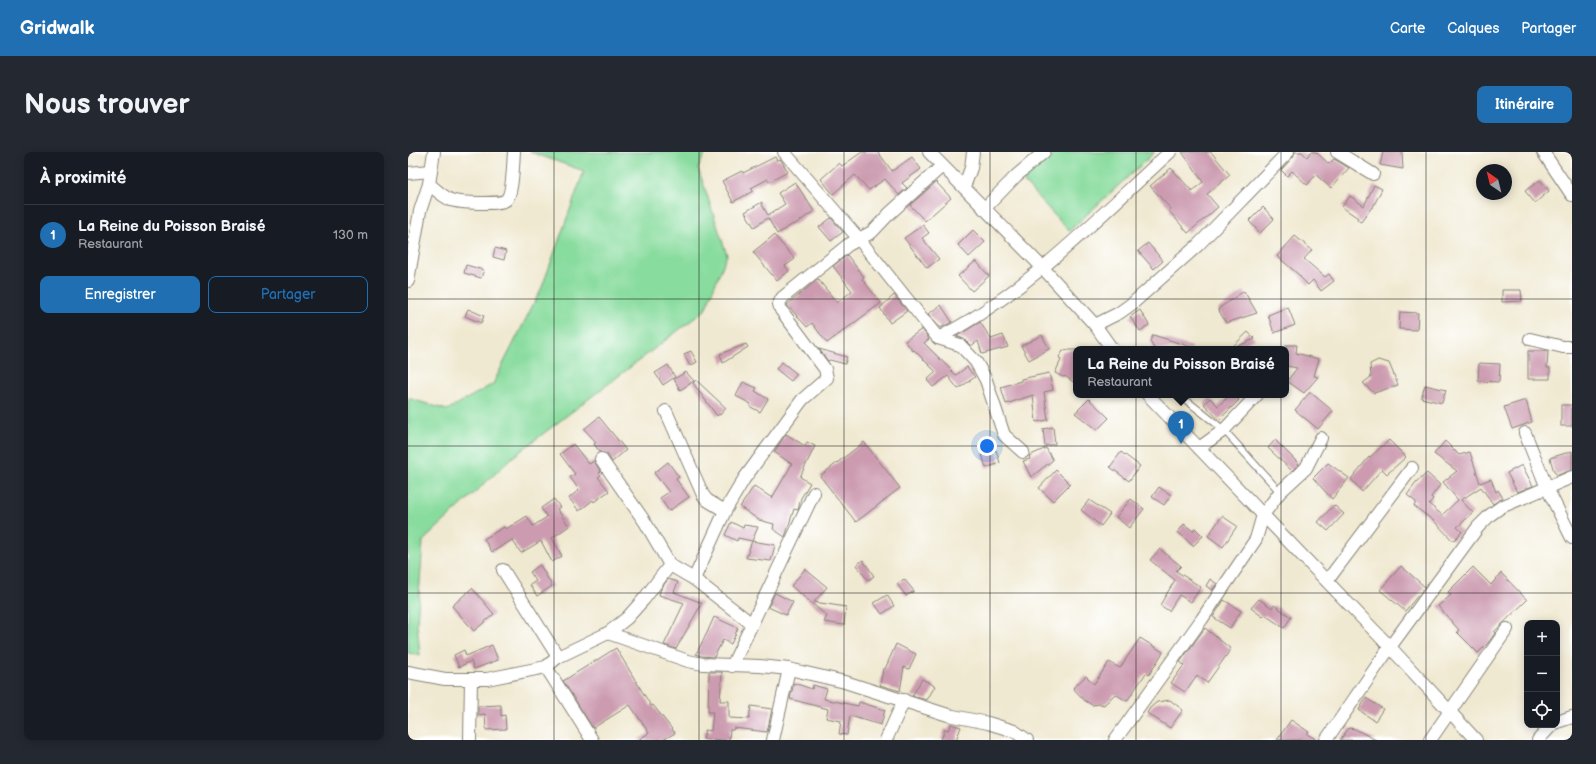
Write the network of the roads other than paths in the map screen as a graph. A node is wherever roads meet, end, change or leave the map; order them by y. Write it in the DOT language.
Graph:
graph roads {
  1 [pos="434,152"];
  2 [pos="514,152"];
  3 [pos="784,152"];
  4 [pos="929,152"];
  5 [pos="973,152"];
  6 [pos="1044,152"];
  7 [pos="1170,152"];
  8 [pos="1288,152"];
  9 [pos="1337,152"];
  10 [pos="1543,152"];
  11 [pos="942,166"];
  12 [pos="431,171"];
  13 [pos="408,173"];
  14 [pos="1373,174"];
  15 [pos="429,184"];
  16 [pos="964,187"];
  17 [pos="1572,195"];
  18 [pos="984,209"];
  19 [pos="859,239"];
  20 [pos="1042,267"];
  21 [pos="408,281"];
  22 [pos="1094,325"];
  23 [pos="938,338"];
  24 [pos="1530,339"];
  25 [pos="1110,346"];
  26 [pos="1572,347"];
  27 [pos="1151,398"];
  28 [pos="1184,398"];
  29 [pos="1254,398"];
  30 [pos="666,411"];
  31 [pos="1224,430"];
  32 [pos="1525,433"];
  33 [pos="1321,438"];
  34 [pos="1199,448"];
  35 [pos="1024,452"];
  36 [pos="601,459"];
  37 [pos="1412,468"];
  38 [pos="1572,478"];
  39 [pos="1547,488"];
  40 [pos="1280,492"];
  41 [pos="814,493"];
  42 [pos="725,511"];
  43 [pos="1263,515"];
  44 [pos="1572,538"];
  45 [pos="670,565"];
  46 [pos="502,570"];
  47 [pos="694,579"];
  48 [pos="1326,581"];
  49 [pos="752,624"];
  50 [pos="1507,629"];
  51 [pos="608,633"];
  52 [pos="1390,646"];
  53 [pos="558,657"];
  54 [pos="732,666"];
  55 [pos="546,667"];
  56 [pos="789,670"];
  57 [pos="408,672"];
  58 [pos="471,679"];
  59 [pos="904,700"];
  60 [pos="1450,712"];
  61 [pos="1572,718"];
  62 [pos="1560,721"];
  63 [pos="1549,728"];
  64 [pos="470,740"];
  65 [pos="592,740"];
  66 [pos="773,740"];
  67 [pos="886,740"];
  68 [pos="1027,740"];
  69 [pos="1115,740"];
  70 [pos="1326,740"];
  71 [pos="1430,740"];
  72 [pos="1476,740"];
  73 [pos="1538,740"];
  1 -- 12 [label="street"];
  2 -- 15 [label="street"];
  3 -- 19 [label="street"];
  4 -- 11 [label="street"];
  5 -- 16 [label="street"];
  6 -- 18 [label="street"];
  7 -- 20 [label="street"];
  8 -- 22 [label="street"];
  9 -- 14 [label="street"];
  10 -- 17 [label="street"];
  11 -- 16 [label="street"];
  11 -- 19 [label="street"];
  12 -- 13 [label="street"];
  12 -- 15 [label="street"];
  15 -- 21 [label="street"];
  16 -- 18 [label="street"];
  18 -- 20 [label="street"];
  19 -- 23 [label="street"];
  19 -- 42 [label="street"];
  20 -- 22 [label="street"];
  20 -- 23 [label="street"];
  22 -- 25 [label="street"];
  23 -- 35 [label="street"];
  24 -- 26 [label="street"];
  27 -- 34 [label="street"];
  28 -- 31 [label="lane"];
  29 -- 31 [label="street"];
  30 -- 42 [label="street"];
  31 -- 34 [label="street"];
  31 -- 40 [label="lane"];
  32 -- 39 [label="street"];
  33 -- 40 [label="street"];
  34 -- 43 [label="street"];
  36 -- 45 [label="street"];
  37 -- 48 [label="street"];
  38 -- 39 [label="street"];
  39 -- 44 [label="street"];
  39 -- 52 [label="street"];
  40 -- 43 [label="street"];
  41 -- 49 [label="street"];
  42 -- 47 [label="street"];
  43 -- 48 [label="street"];
  43 -- 69 [label="street"];
  45 -- 47 [label="street"];
  45 -- 51 [label="street"];
  46 -- 53 [label="street"];
  47 -- 49 [label="street"];
  48 -- 52 [label="street"];
  49 -- 54 [label="street"];
  50 -- 60 [label="street"];
  51 -- 53 [label="street"];
  51 -- 54 [label="street"];
  52 -- 60 [label="street"];
  52 -- 70 [label="street"];
  53 -- 55 [label="street"];
  54 -- 56 [label="street"];
  55 -- 58 [label="street"];
  55 -- 65 [label="street"];
  56 -- 59 [label="street"];
  56 -- 66 [label="street"];
  57 -- 58 [label="street"];
  58 -- 64 [label="street"];
  59 -- 67 [label="street"];
  59 -- 68 [label="street"];
  60 -- 71 [label="street"];
  60 -- 72 [label="street"];
  61 -- 62 [label="street"];
  63 -- 73 [label="street"];
}
